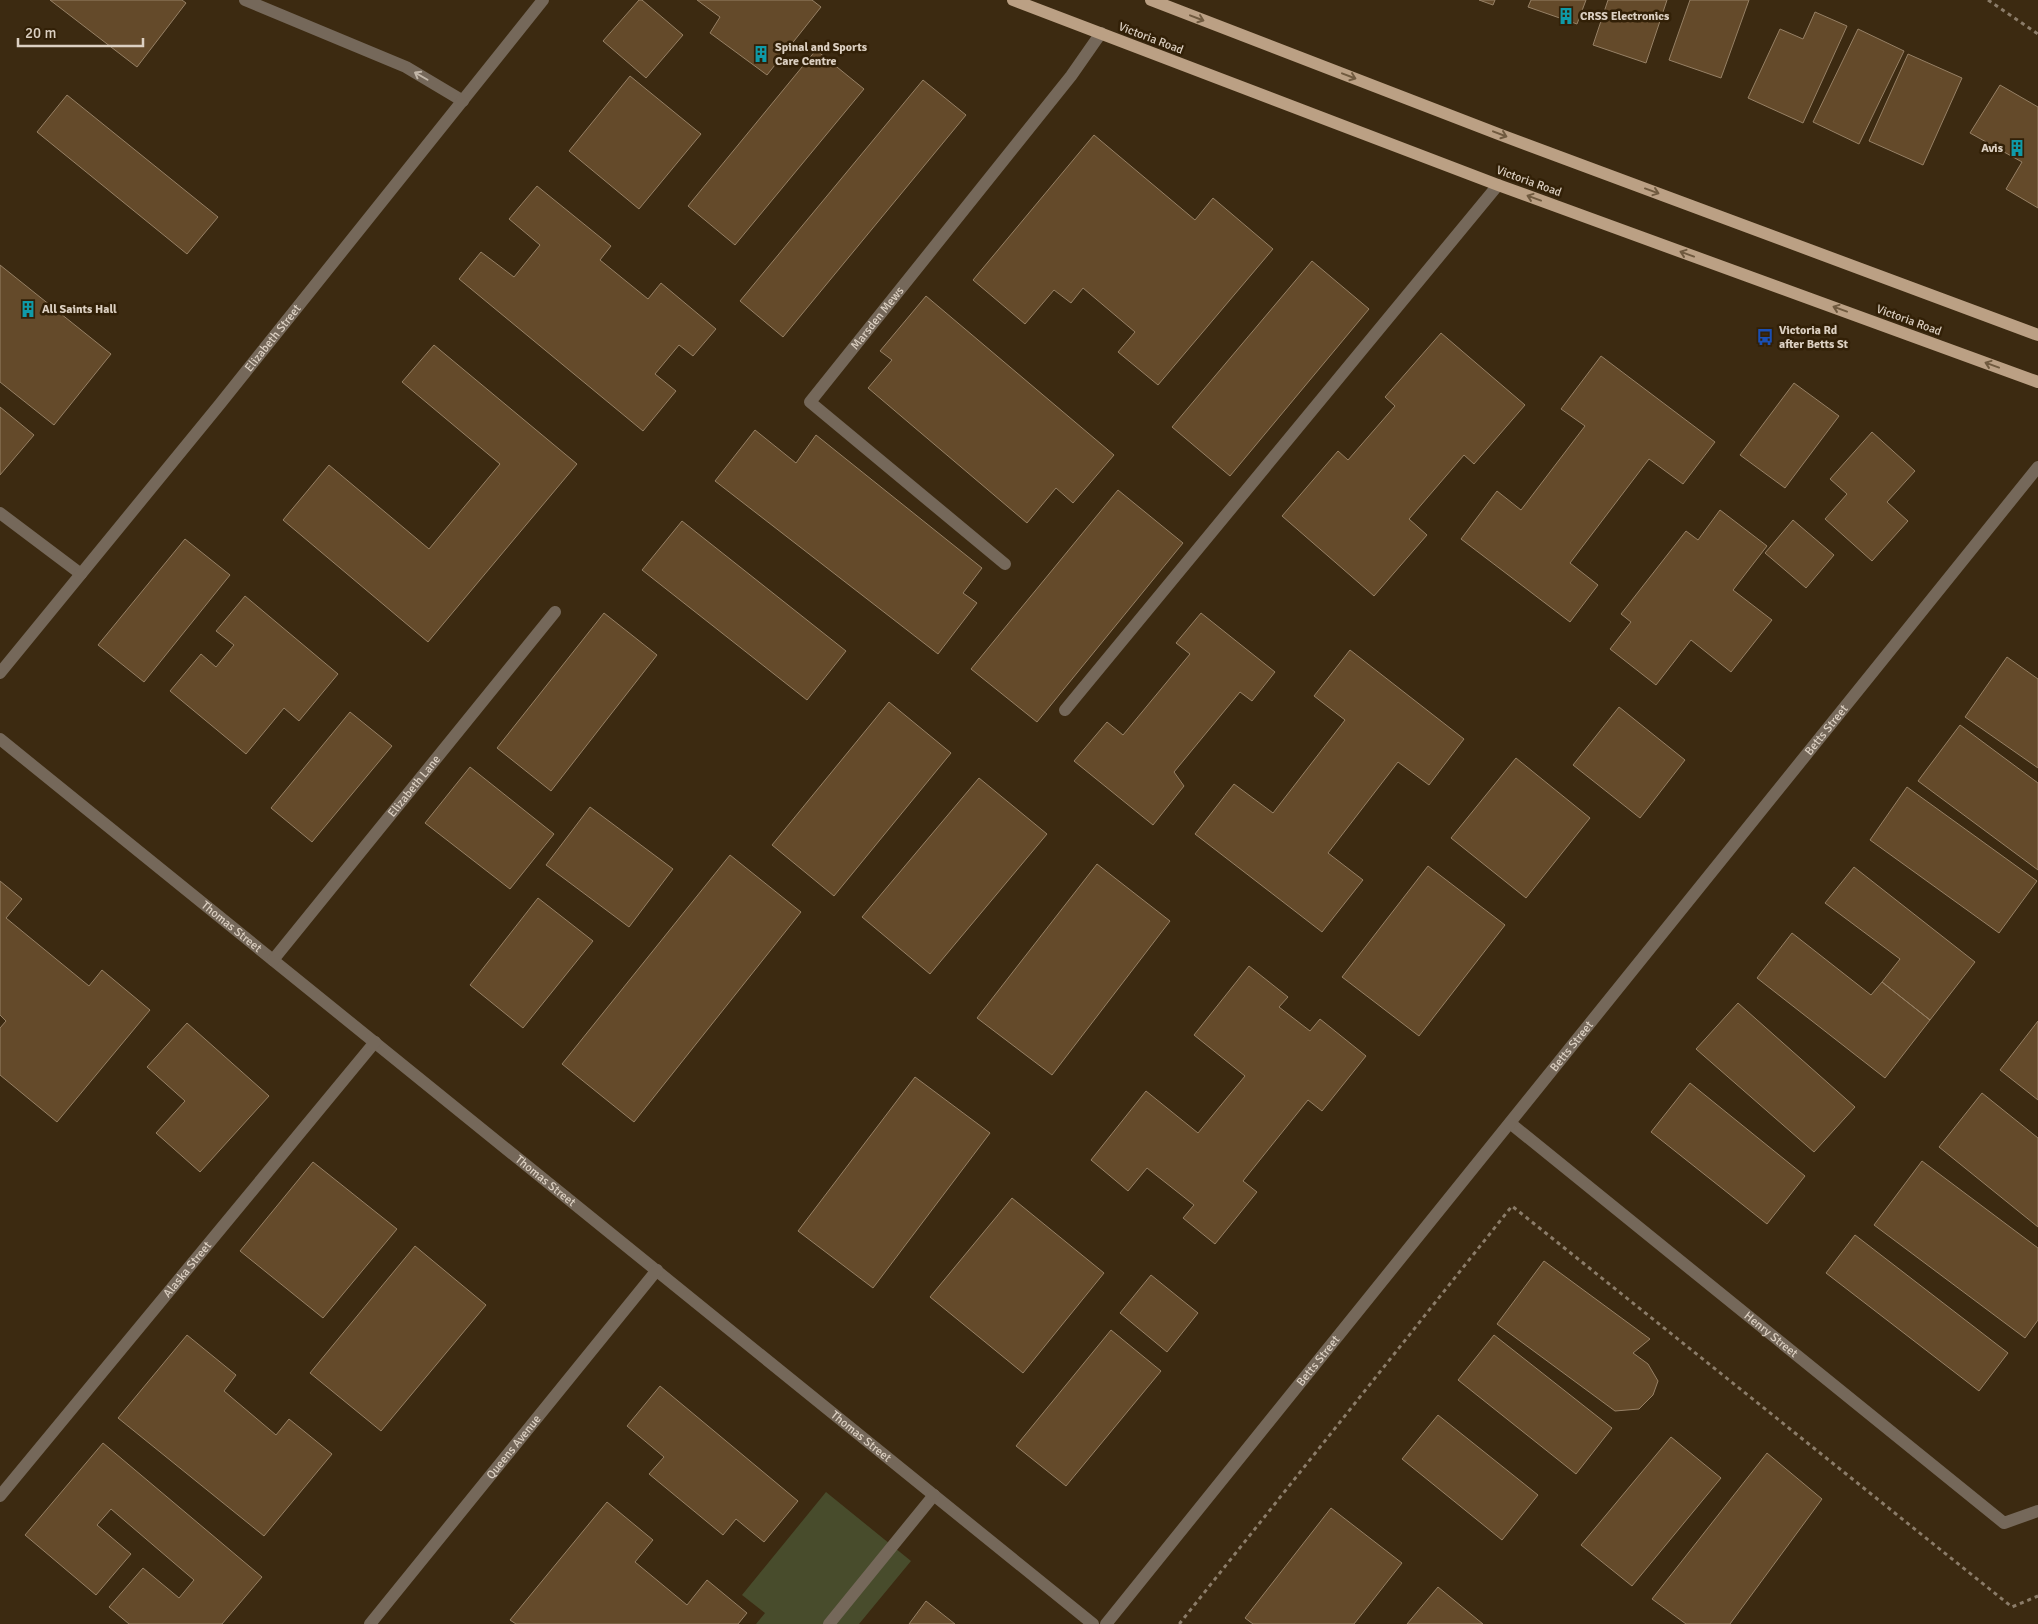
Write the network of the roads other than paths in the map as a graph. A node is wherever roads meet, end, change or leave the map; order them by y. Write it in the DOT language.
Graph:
graph roads {
  1 [pos="245,0"];
  2 [pos="543,0"];
  3 [pos="1013,0"];
  4 [pos="1151,0"];
  5 [pos="1101,33"];
  6 [pos="463,100"];
  7 [pos="1498,185"];
  8 [pos="2038,335"];
  9 [pos="2038,382"];
  10 [pos="2038,467"];
  11 [pos="0,514"];
  12 [pos="1005,564"];
  13 [pos="81,574"];
  14 [pos="555,612"];
  15 [pos="0,674"];
  16 [pos="1065,710"];
  17 [pos="0,738"];
  18 [pos="274,960"];
  19 [pos="375,1042"];
  20 [pos="1510,1123"];
  21 [pos="657,1270"];
  22 [pos="934,1495"];
  23 [pos="0,1496"];
  24 [pos="2038,1511"];
  25 [pos="370,1624"];
  26 [pos="828,1624"];
  27 [pos="1093,1624"];
  28 [pos="1106,1624"];
  6 -- 1 [label="street, one-way"];
  2 -- 6 [label="street, Elizabeth Street"];
  3 -- 5 [label="main road, Victoria Road"];
  4 -- 8 [label="main road, one-way"];
  5 -- 7 [label="main road, Victoria Road"];
  5 -- 12 [label="street, Marsden Mews"];
  6 -- 13 [label="street, Elizabeth Street"];
  9 -- 7 [label="main road, Victoria Road, one-way"];
  7 -- 16 [label="street"];
  10 -- 20 [label="street, Betts Street"];
  11 -- 13 [label="street"];
  13 -- 15 [label="street, Elizabeth Street"];
  14 -- 18 [label="street, Elizabeth Lane"];
  17 -- 18 [label="street, Thomas Street"];
  18 -- 19 [label="street, Thomas Street"];
  19 -- 21 [label="street, Thomas Street"];
  19 -- 23 [label="street, Alaska Street"];
  20 -- 24 [label="street, Henry Street"];
  20 -- 28 [label="street, Betts Street"];
  21 -- 22 [label="street, Thomas Street"];
  21 -- 25 [label="street, Queens Avenue"];
  22 -- 26 [label="street"];
  22 -- 27 [label="street, Thomas Street"];
}
